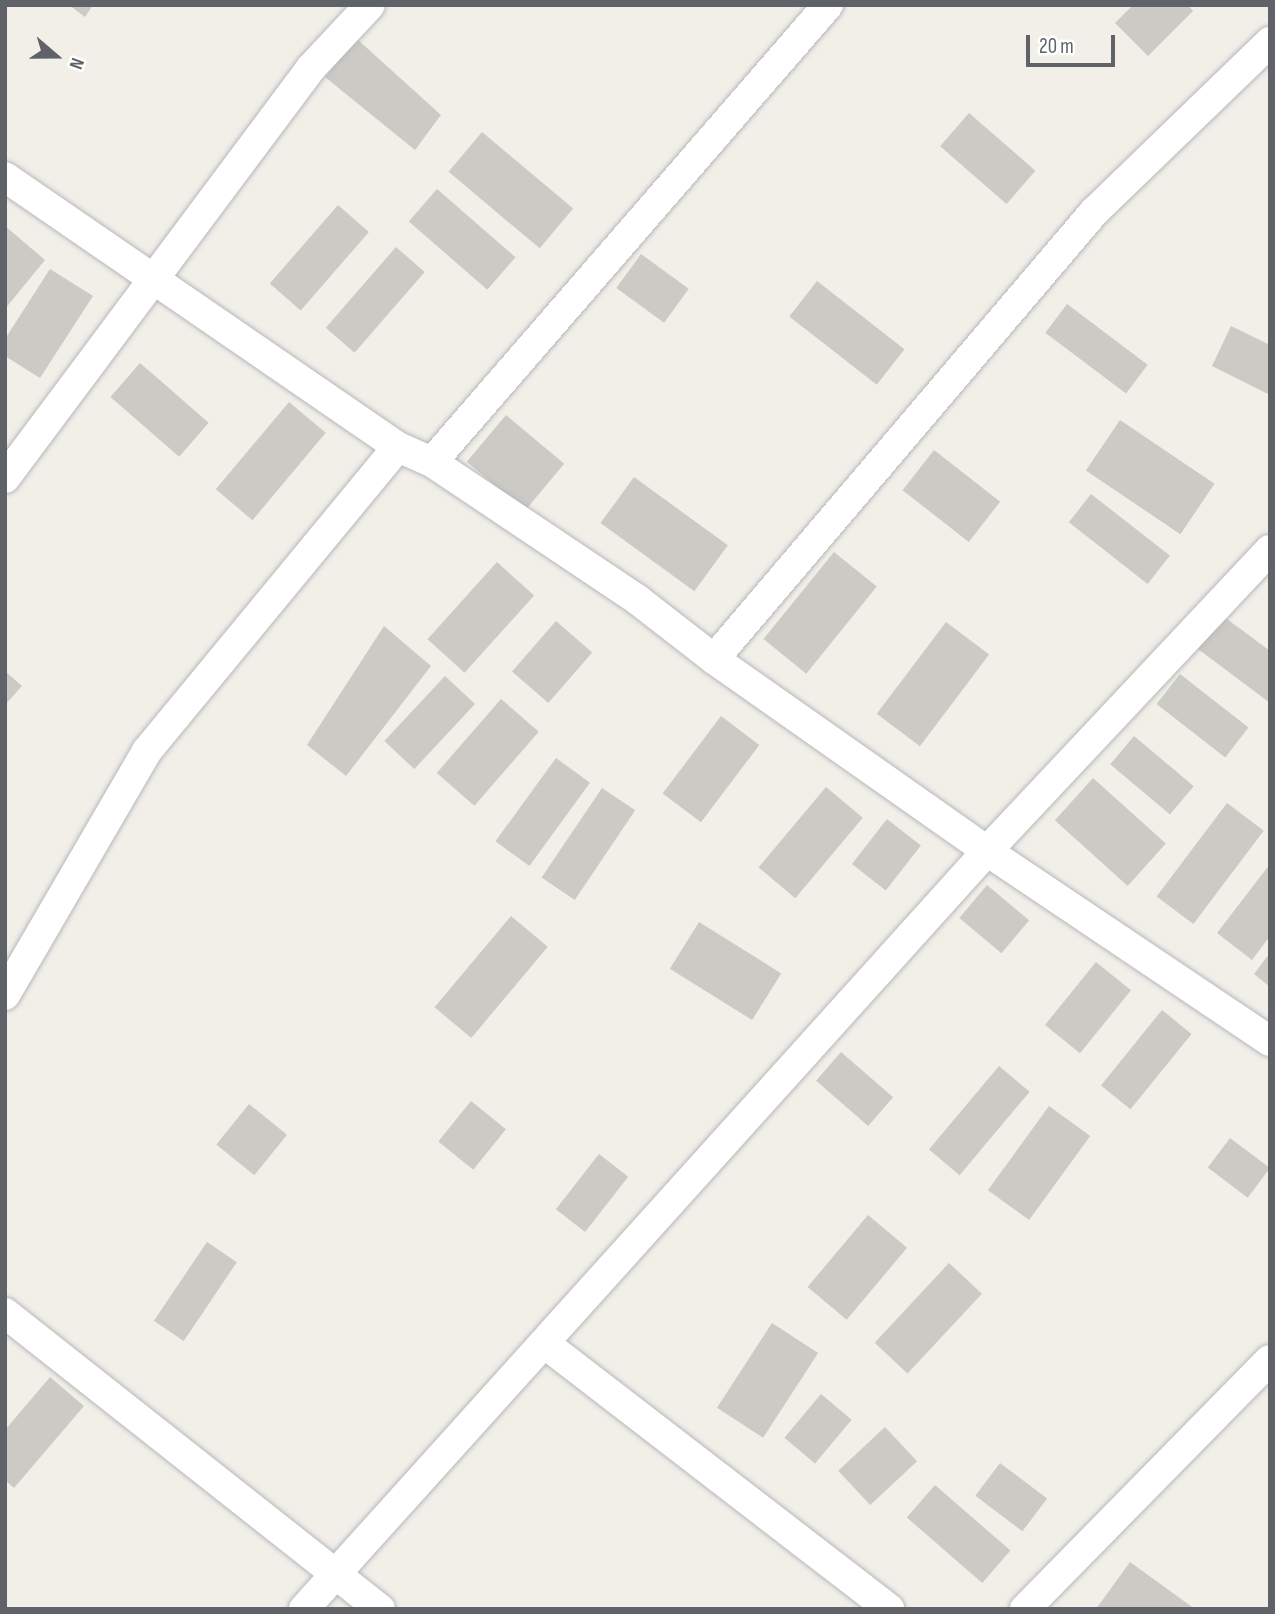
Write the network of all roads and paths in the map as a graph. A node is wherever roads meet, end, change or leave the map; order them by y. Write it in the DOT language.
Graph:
graph roads {
  1 [pos="370,5"];
  2 [pos="828,5"];
  3 [pos="1270,42"];
  4 [pos="5,177"];
  5 [pos="155,282"];
  6 [pos="398,447"];
  7 [pos="432,461"];
  8 [pos="5,478"];
  9 [pos="1270,550"];
  10 [pos="714,659"];
  11 [pos="987,851"];
  12 [pos="5,995"];
  13 [pos="1270,1041"];
  14 [pos="5,1313"];
  15 [pos="544,1343"];
  16 [pos="1270,1360"];
  17 [pos="336,1573"];
  18 [pos="304,1609"];
  19 [pos="380,1609"];
  20 [pos="890,1609"];
  21 [pos="1025,1609"];
  1 -- 5 [label="street"];
  2 -- 7 [label="street"];
  3 -- 10 [label="street"];
  4 -- 5 [label="street"];
  5 -- 6 [label="street"];
  5 -- 8 [label="street"];
  6 -- 7 [label="street"];
  6 -- 12 [label="street"];
  7 -- 10 [label="street"];
  9 -- 11 [label="street"];
  10 -- 11 [label="street"];
  11 -- 13 [label="street"];
  11 -- 15 [label="street"];
  14 -- 17 [label="street"];
  15 -- 17 [label="street"];
  15 -- 20 [label="street"];
  16 -- 21 [label="street"];
  17 -- 18 [label="street"];
  17 -- 19 [label="street"];
}
